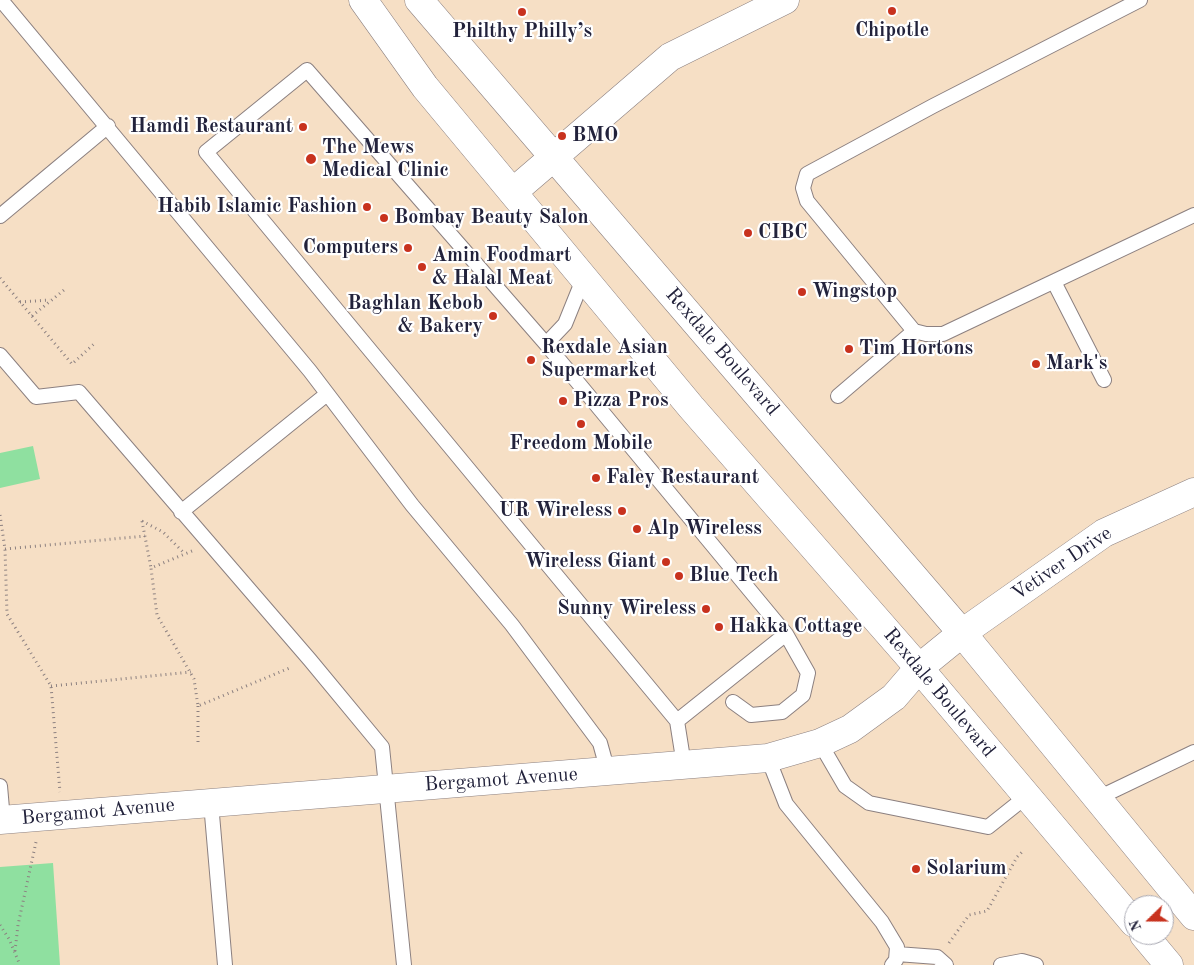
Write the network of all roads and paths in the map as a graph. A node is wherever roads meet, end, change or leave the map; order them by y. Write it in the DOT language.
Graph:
graph roads {
  1 [pos="1,0"];
  2 [pos="363,0"];
  3 [pos="419,0"];
  4 [pos="785,0"];
  5 [pos="1140,0"];
  6 [pos="108,126"];
  7 [pos="554,155"];
  8 [pos="513,192"];
  9 [pos="1194,215"];
  10 [pos="0,216"];
  11 [pos="584,277"];
  12 [pos="0,278"];
  13 [pos="1054,282"];
  14 [pos="64,290"];
  15 [pos="51,300"];
  16 [pos="20,302"];
  17 [pos="32,316"];
  18 [pos="914,331"];
  19 [pos="95,343"];
  20 [pos="546,344"];
  21 [pos="0,355"];
  22 [pos="1104,380"];
  23 [pos="327,394"];
  24 [pos="838,396"];
  25 [pos="1194,492"];
  26 [pos="181,512"];
  27 [pos="0,515"];
  28 [pos="2,535"];
  29 [pos="145,536"];
  30 [pos="209,544"];
  31 [pos="5,549"];
  32 [pos="185,554"];
  33 [pos="151,568"];
  34 [pos="962,632"];
  35 [pos="786,634"];
  36 [pos="310,660"];
  37 [pos="919,668"];
  38 [pos="191,672"];
  39 [pos="51,686"];
  40 [pos="732,702"];
  41 [pos="198,706"];
  42 [pos="677,721"];
  43 [pos="198,743"];
  44 [pos="820,743"];
  45 [pos="1194,752"];
  46 [pos="768,758"];
  47 [pos="684,765"];
  48 [pos="608,772"];
  49 [pos="0,786"];
  50 [pos="387,789"];
  51 [pos="1027,796"];
  52 [pos="1098,798"];
  53 [pos="211,803"];
  54 [pos="52,815"];
  55 [pos="2,820"];
  56 [pos="1024,850"];
  57 [pos="1124,912"];
  58 [pos="1194,916"];
  59 [pos="0,925"];
  60 [pos="1152,945"];
  61 [pos="15,951"];
  62 [pos="894,960"];
  63 [pos="942,962"];
  64 [pos="20,965"];
  65 [pos="225,965"];
  66 [pos="404,965"];
  67 [pos="1001,965"];
  68 [pos="1036,965"];
  69 [pos="1169,965"];
  1 -- 6 [label="lane"];
  2 -- 8 [label="main road, Rexdale Boulevard"];
  3 -- 7 [label="main road, Rexdale Boulevard"];
  4 -- 7 [label="main road"];
  5 -- 18 [label="lane"];
  6 -- 10 [label="lane"];
  6 -- 23 [label="lane"];
  7 -- 8 [label="main road"];
  7 -- 34 [label="main road, Rexdale Boulevard"];
  8 -- 11 [label="main road, Rexdale Boulevard"];
  9 -- 13 [label="lane"];
  11 -- 20 [label="lane"];
  11 -- 37 [label="main road, Rexdale Boulevard"];
  12 -- 16 [label="path"];
  13 -- 18 [label="lane"];
  13 -- 22 [label="lane"];
  14 -- 15 [label="path"];
  15 -- 16 [label="path"];
  15 -- 17 [label="path"];
  16 -- 17 [label="path"];
  17 -- 19 [label="path"];
  18 -- 24 [label="lane"];
  20 -- 35 [label="lane"];
  20 -- 42 [label="lane"];
  21 -- 26 [label="lane"];
  23 -- 26 [label="lane"];
  23 -- 48 [label="lane"];
  25 -- 34 [label="main road, Vetiver Drive"];
  26 -- 30 [label="lane"];
  27 -- 28 [label="path"];
  28 -- 31 [label="path"];
  29 -- 31 [label="path"];
  29 -- 32 [label="path"];
  29 -- 33 [label="path"];
  30 -- 32 [label="path"];
  30 -- 36 [label="lane"];
  31 -- 39 [label="path"];
  32 -- 33 [label="path"];
  33 -- 38 [label="path"];
  34 -- 37 [label="main road, Bergamot Avenue"];
  34 -- 52 [label="main road, Rexdale Boulevard"];
  35 -- 40 [label="lane"];
  35 -- 42 [label="lane"];
  36 -- 41 [label="path"];
  36 -- 50 [label="lane"];
  37 -- 44 [label="main road, Bergamot Avenue"];
  37 -- 51 [label="main road, Rexdale Boulevard"];
  38 -- 39 [label="path"];
  38 -- 41 [label="path"];
  39 -- 54 [label="path"];
  41 -- 43 [label="path"];
  42 -- 47 [label="lane"];
  44 -- 46 [label="main road, Bergamot Avenue"];
  44 -- 51 [label="lane"];
  45 -- 52 [label="lane"];
  46 -- 47 [label="main road, Bergamot Avenue"];
  46 -- 62 [label="lane"];
  47 -- 48 [label="main road, Bergamot Avenue"];
  48 -- 50 [label="main road, Bergamot Avenue"];
  49 -- 55 [label="lane"];
  50 -- 53 [label="main road, Bergamot Avenue"];
  50 -- 66 [label="lane"];
  51 -- 57 [label="main road, Rexdale Boulevard"];
  52 -- 58 [label="main road, Rexdale Boulevard"];
  53 -- 54 [label="main road, Bergamot Avenue"];
  53 -- 65 [label="lane"];
  54 -- 55 [label="main road, Bergamot Avenue"];
  54 -- 61 [label="path"];
  56 -- 63 [label="path"];
  59 -- 61 [label="path"];
  60 -- 69 [label="main road"];
  61 -- 64 [label="path"];
  62 -- 63 [label="lane"];
  67 -- 68 [label="lane"];
}
